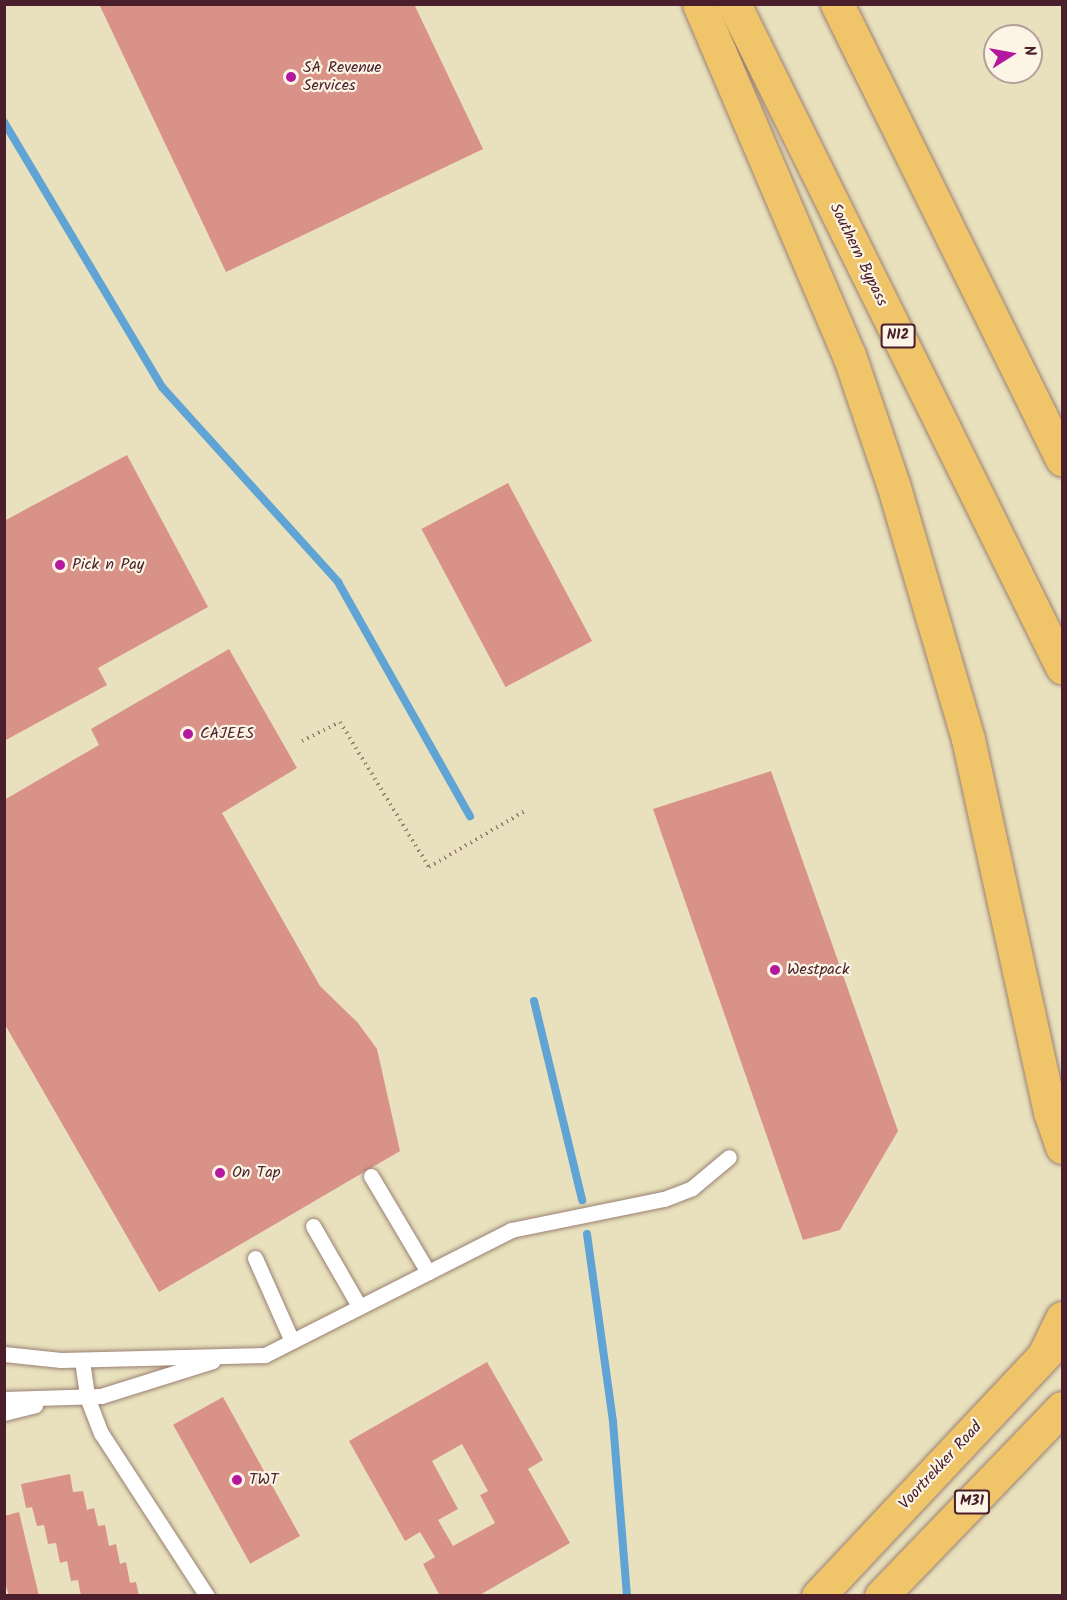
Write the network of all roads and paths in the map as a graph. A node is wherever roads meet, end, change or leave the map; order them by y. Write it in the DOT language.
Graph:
graph roads {
  1 [pos="699,4"];
  2 [pos="734,4"];
  3 [pos="837,4"];
  4 [pos="1062,459"];
  5 [pos="1062,667"];
  6 [pos="302,741"];
  7 [pos="525,811"];
  8 [pos="1062,1147"];
  9 [pos="729,1157"];
  10 [pos="371,1176"];
  11 [pos="313,1226"];
  12 [pos="255,1258"];
  13 [pos="428,1272"];
  14 [pos="359,1306"];
  15 [pos="1062,1318"];
  16 [pos="292,1341"];
  17 [pos="1053,1345"];
  18 [pos="4,1354"];
  19 [pos="219,1359"];
  20 [pos="82,1360"];
  21 [pos="87,1397"];
  22 [pos="4,1399"];
  23 [pos="61,1399"];
  24 [pos="1062,1408"];
  25 [pos="4,1413"];
  26 [pos="207,1596"];
  27 [pos="818,1596"];
  28 [pos="881,1596"];
  1 -- 8 [label="main road"];
  2 -- 5 [label="main road, Southern Bypass / N12"];
  3 -- 4 [label="main road"];
  6 -- 7 [label="path"];
  9 -- 13 [label="lane"];
  10 -- 13 [label="lane"];
  11 -- 14 [label="lane"];
  12 -- 16 [label="lane"];
  13 -- 14 [label="lane"];
  14 -- 16 [label="lane"];
  15 -- 17 [label="main road, Voortrekker Road"];
  16 -- 19 [label="lane"];
  17 -- 27 [label="main road, Voortrekker Road"];
  18 -- 20 [label="lane"];
  19 -- 20 [label="lane"];
  19 -- 21 [label="lane"];
  20 -- 21 [label="lane"];
  21 -- 23 [label="lane"];
  21 -- 26 [label="lane"];
  22 -- 23 [label="lane"];
  23 -- 25 [label="lane"];
  24 -- 28 [label="main road, M31"];
}
